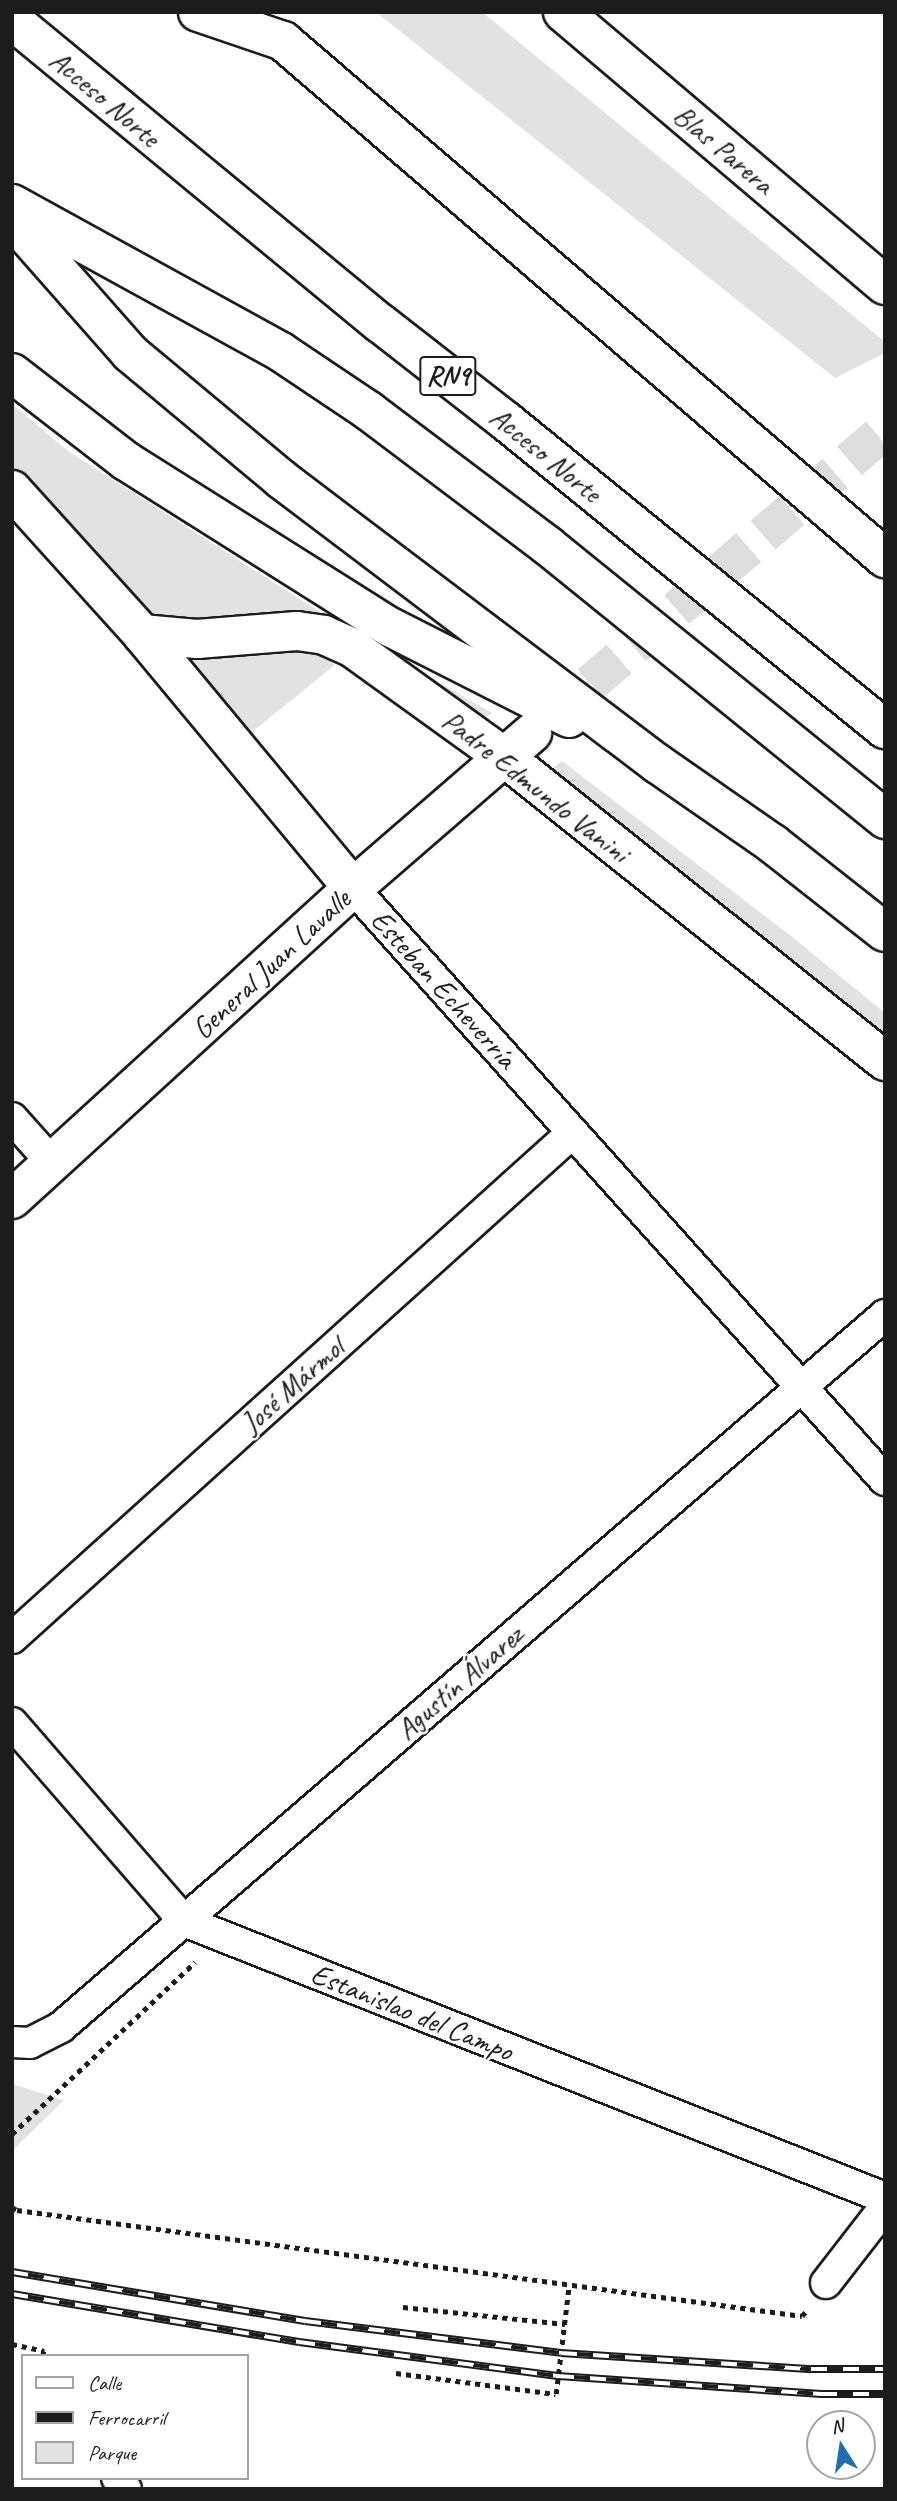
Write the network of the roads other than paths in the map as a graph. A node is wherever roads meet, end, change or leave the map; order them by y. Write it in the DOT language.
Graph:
graph roads {
  1 [pos="198,12"];
  2 [pos="563,12"];
  3 [pos="12,20"];
  4 [pos="273,27"];
  5 [pos="12,204"];
  6 [pos="12,219"];
  7 [pos="885,285"];
  8 [pos="12,373"];
  9 [pos="12,491"];
  10 [pos="885,558"];
  11 [pos="142,634"];
  12 [pos="885,729"];
  13 [pos="518,745"];
  14 [pos="659,764"];
  15 [pos="885,819"];
  16 [pos="353,888"];
  17 [pos="885,932"];
  18 [pos="885,1061"];
  19 [pos="12,1118"];
  20 [pos="572,1133"];
  21 [pos="53,1164"];
  22 [pos="12,1199"];
  23 [pos="885,1315"];
  24 [pos="800,1387"];
  25 [pos="885,1480"];
  26 [pos="12,1638"];
  27 [pos="12,1723"];
  28 [pos="184,1921"];
  29 [pos="21,2043"];
  30 [pos="885,2199"];
  31 [pos="885,2207"];
  32 [pos="826,2283"];
  1 -- 4 [label="main road"];
  2 -- 7 [label="main road, Blas Parera"];
  3 -- 12 [label="main road, Acceso Norte / RN9"];
  4 -- 10 [label="main road"];
  5 -- 15 [label="main road"];
  6 -- 14 [label="main road"];
  8 -- 14 [label="main road"];
  9 -- 11 [label="main road, Esteban Echeverría"];
  11 -- 13 [label="main road, Padre Edmundo Vanini"];
  11 -- 16 [label="main road, Esteban Echeverría"];
  13 -- 16 [label="main road, General Juan Lavalle"];
  13 -- 18 [label="main road, Padre Edmundo Vanini"];
  14 -- 17 [label="main road"];
  16 -- 20 [label="street, Esteban Echeverría"];
  16 -- 21 [label="main road, General Juan Lavalle"];
  19 -- 21 [label="street"];
  20 -- 24 [label="street, Esteban Echeverría"];
  20 -- 26 [label="street, José Mármol"];
  21 -- 22 [label="main road, General Juan Lavalle"];
  23 -- 24 [label="street, Agustín Álvarez"];
  24 -- 25 [label="street, Esteban Echeverría"];
  24 -- 28 [label="street, Agustín Álvarez"];
  27 -- 28 [label="street, Estanislao del Campo"];
  28 -- 29 [label="street, Agustín Álvarez"];
  28 -- 30 [label="street, Estanislao del Campo"];
  31 -- 32 [label="street"];
}
